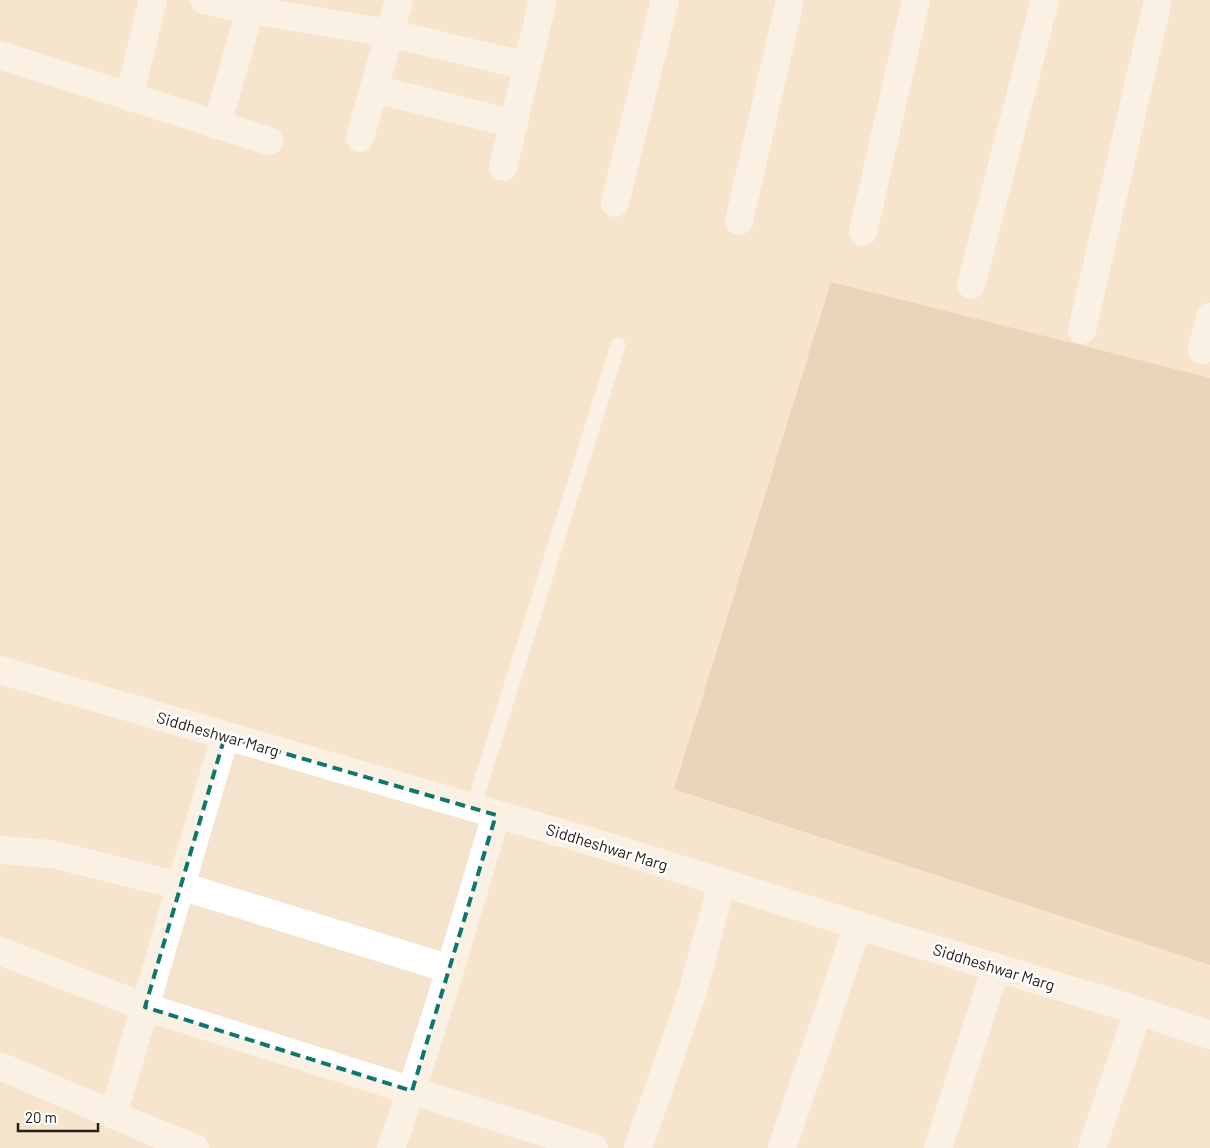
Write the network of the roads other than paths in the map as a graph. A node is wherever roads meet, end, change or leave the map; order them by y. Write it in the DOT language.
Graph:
graph roads {
  1 [pos="153,0"];
  2 [pos="204,0"];
  3 [pos="399,0"];
  4 [pos="543,0"];
  5 [pos="665,0"];
  6 [pos="790,0"];
  7 [pos="916,0"];
  8 [pos="1045,0"];
  9 [pos="1158,0"];
  10 [pos="252,5"];
  11 [pos="388,33"];
  12 [pos="0,55"];
  13 [pos="527,66"];
  14 [pos="374,89"];
  15 [pos="130,97"];
  16 [pos="217,124"];
  17 [pos="514,124"];
  18 [pos="360,138"];
  19 [pos="269,142"];
  20 [pos="503,167"];
  21 [pos="615,204"];
  22 [pos="740,221"];
  23 [pos="863,232"];
  24 [pos="971,286"];
  25 [pos="1210,317"];
  26 [pos="1082,330"];
  27 [pos="618,345"];
  28 [pos="1202,350"];
  29 [pos="0,670"];
  30 [pos="225,736"];
  31 [pos="485,812"];
  32 [pos="0,850"];
  33 [pos="722,883"];
  34 [pos="181,886"];
  35 [pos="858,925"];
  36 [pos="0,951"];
  37 [pos="996,968"];
  38 [pos="450,969"];
  39 [pos="145,1007"];
  40 [pos="1138,1011"];
  41 [pos="1210,1035"];
  42 [pos="0,1066"];
  43 [pos="412,1091"];
  44 [pos="113,1115"];
  45 [pos="195,1148"];
  46 [pos="391,1148"];
  47 [pos="594,1148"];
  48 [pos="638,1148"];
  49 [pos="782,1148"];
  50 [pos="938,1148"];
  51 [pos="1092,1148"];
  1 -- 15 [label="street"];
  2 -- 10 [label="street"];
  3 -- 11 [label="street"];
  4 -- 13 [label="street"];
  5 -- 21 [label="street"];
  6 -- 22 [label="street"];
  7 -- 23 [label="street"];
  8 -- 24 [label="street"];
  9 -- 26 [label="street"];
  10 -- 11 [label="street"];
  10 -- 16 [label="street"];
  11 -- 13 [label="street"];
  11 -- 14 [label="street"];
  12 -- 15 [label="street"];
  13 -- 17 [label="street"];
  14 -- 17 [label="street"];
  14 -- 18 [label="street"];
  15 -- 16 [label="street"];
  16 -- 19 [label="street"];
  17 -- 20 [label="street"];
  25 -- 28 [label="street"];
  27 -- 31 [label="lane"];
  29 -- 30 [label="street, Siddheshwar Marg"];
  30 -- 31 [label="street, Siddheshwar Marg"];
  30 -- 34 [label="street"];
  31 -- 33 [label="street, Siddheshwar Marg"];
  31 -- 38 [label="street"];
  32 -- 34 [label="street"];
  33 -- 35 [label="street, Siddheshwar Marg"];
  33 -- 48 [label="street"];
  34 -- 38 [label="street"];
  34 -- 39 [label="street"];
  35 -- 37 [label="street, Siddheshwar Marg"];
  35 -- 49 [label="street"];
  36 -- 39 [label="street"];
  37 -- 40 [label="street, Siddheshwar Marg"];
  37 -- 50 [label="street"];
  38 -- 43 [label="street"];
  39 -- 43 [label="street"];
  39 -- 44 [label="street"];
  40 -- 41 [label="street, Siddheshwar Marg"];
  40 -- 51 [label="street"];
  42 -- 44 [label="street"];
  43 -- 46 [label="street"];
  43 -- 47 [label="street"];
  44 -- 45 [label="street"];
}
